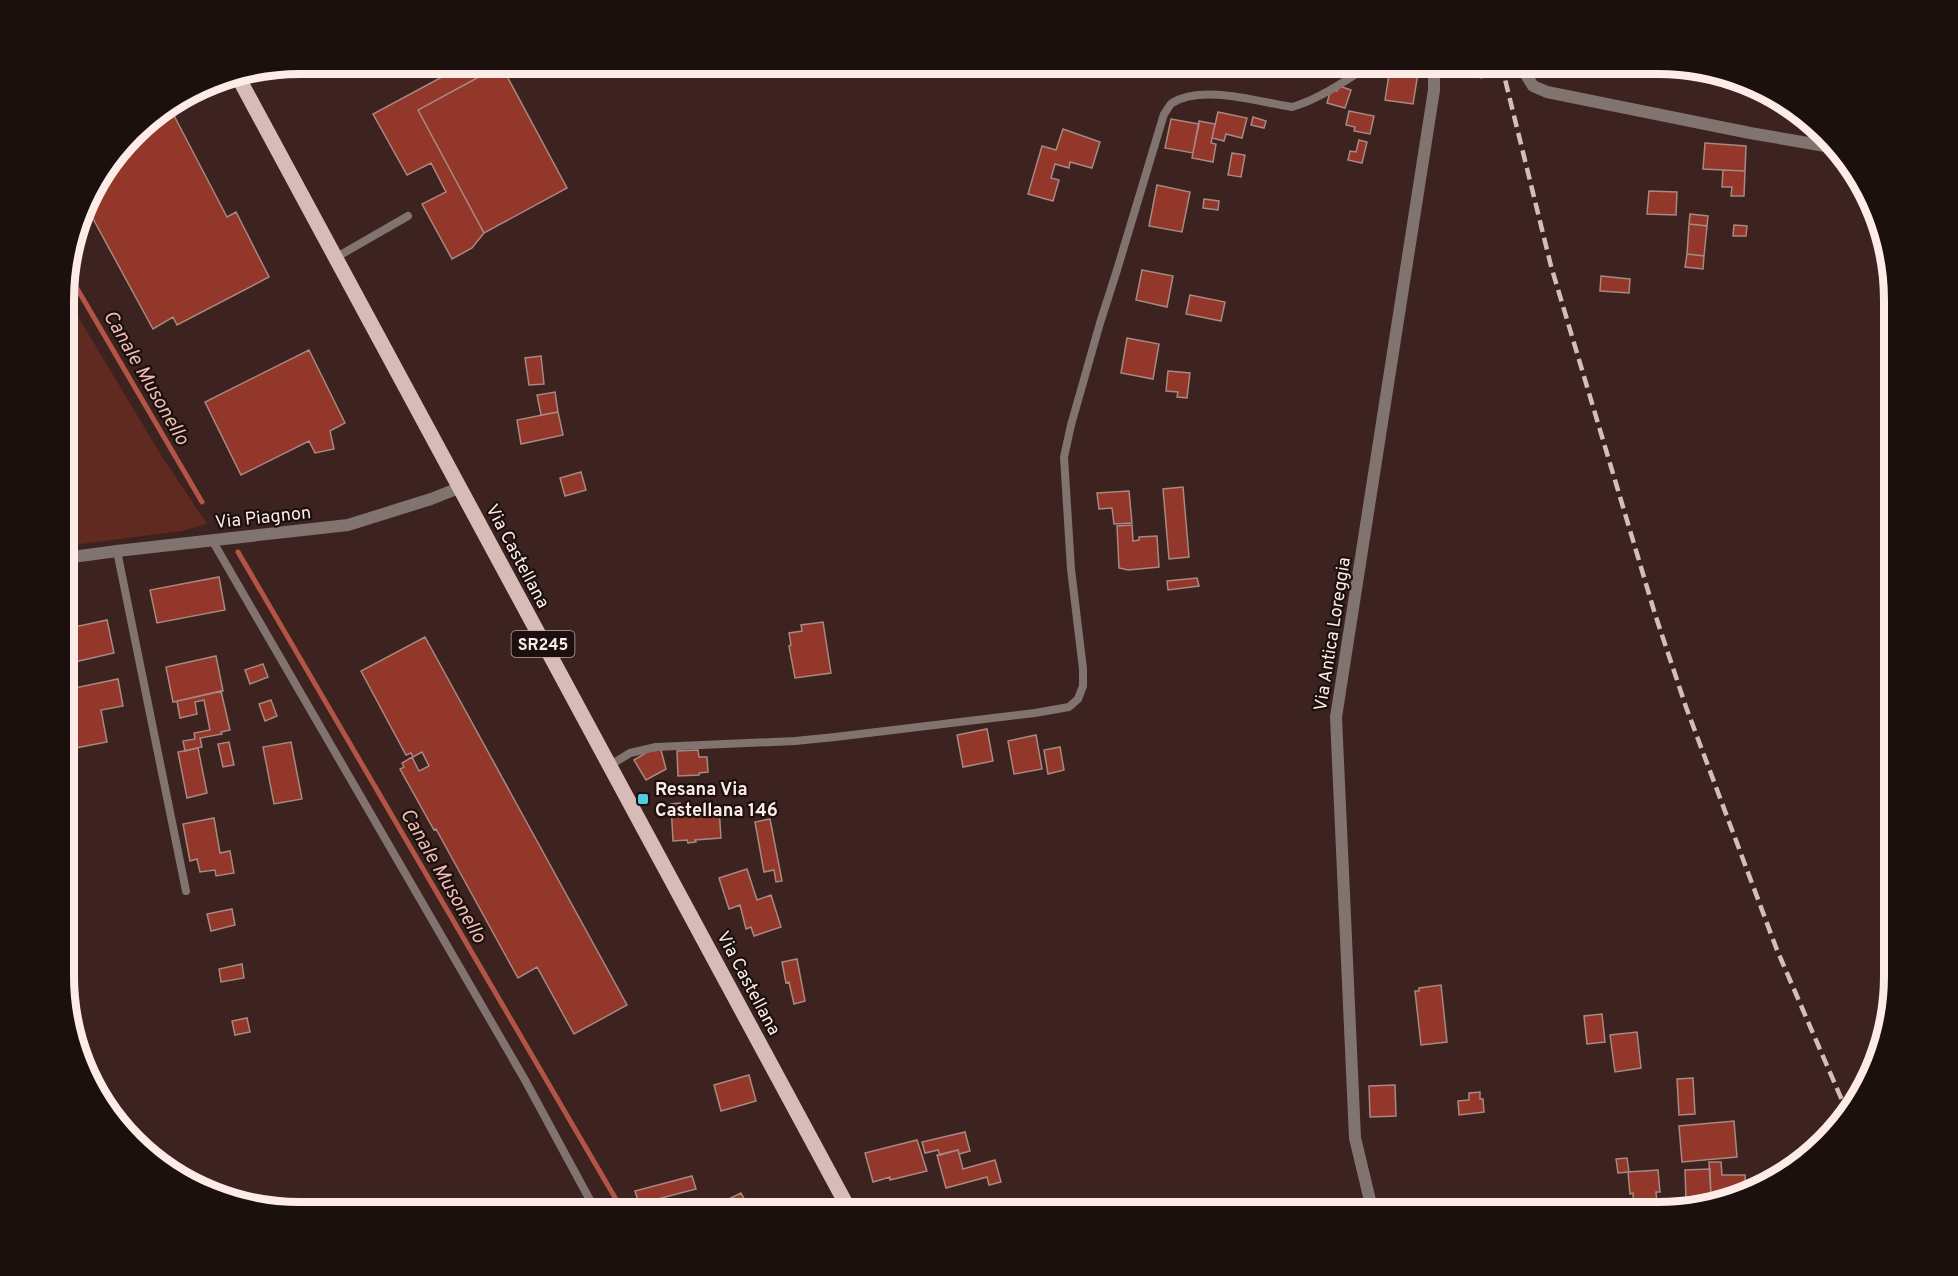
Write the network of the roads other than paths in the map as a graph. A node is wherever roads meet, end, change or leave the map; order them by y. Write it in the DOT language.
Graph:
graph roads {
  1 [pos="1356,74"];
  2 [pos="1434,74"];
  3 [pos="1526,74"];
  4 [pos="240,81"];
  5 [pos="1824,146"];
  6 [pos="408,216"];
  7 [pos="335,258"];
  8 [pos="459,488"];
  9 [pos="212,540"];
  10 [pos="117,551"];
  11 [pos="74,557"];
  12 [pos="609,766"];
  13 [pos="186,891"];
  14 [pos="591,1202"];
  15 [pos="845,1202"];
  16 [pos="1370,1202"];
  1 -- 12 [label="lane"];
  2 -- 16 [label="street, Via Antica Loreggia"];
  3 -- 5 [label="street"];
  4 -- 7 [label="main road, Via Castellana / SR245"];
  6 -- 7 [label="lane"];
  7 -- 8 [label="main road, Via Castellana / SR245"];
  8 -- 9 [label="street, Via Piagnon"];
  8 -- 12 [label="main road, Via Castellana / SR245"];
  9 -- 10 [label="street, Via Piagnon"];
  9 -- 14 [label="lane"];
  10 -- 11 [label="street, Via Piagnon"];
  10 -- 13 [label="lane"];
  12 -- 15 [label="main road, Via Castellana / SR245"];
}
